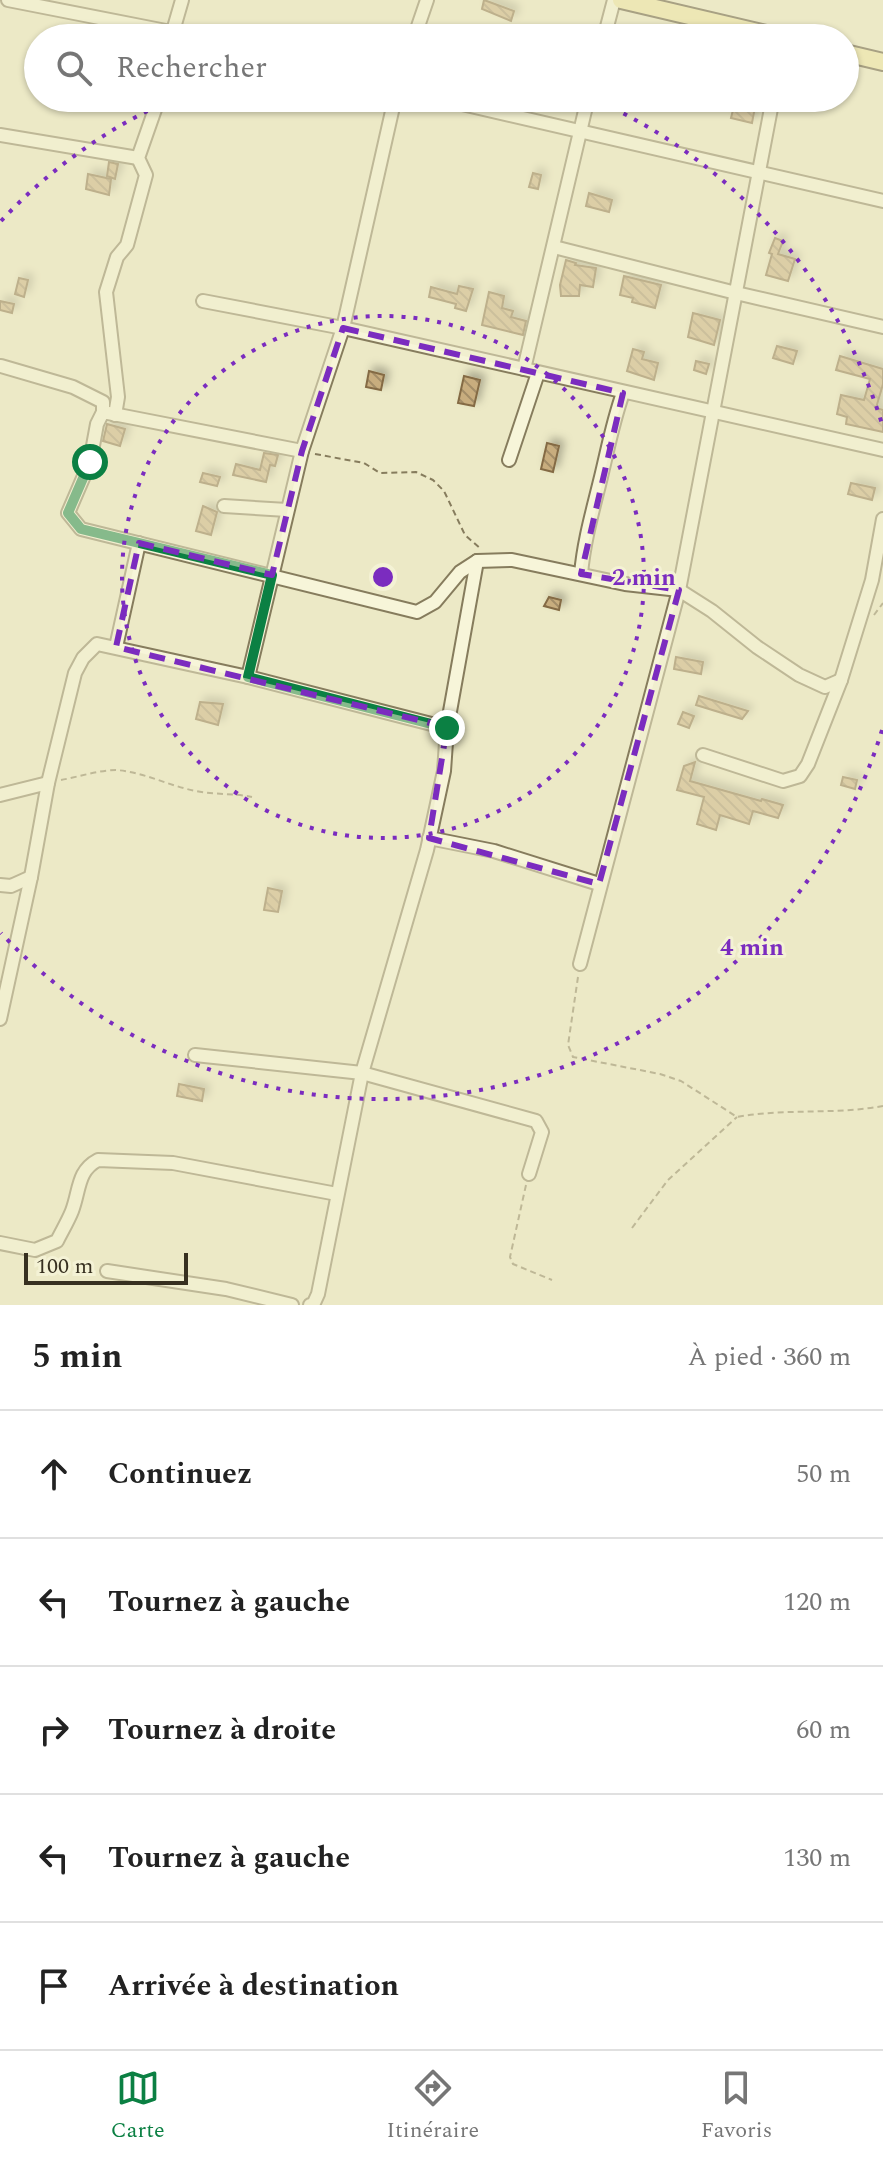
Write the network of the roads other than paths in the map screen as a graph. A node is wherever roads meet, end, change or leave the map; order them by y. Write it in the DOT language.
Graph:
graph roads {
  1 [pos="8,0"];
  2 [pos="182,0"];
  3 [pos="427,0"];
  4 [pos="614,0"];
  5 [pos="621,0"];
  6 [pos="120,24"];
  7 [pos="174,24"];
  8 [pos="419,24"];
  9 [pos="608,24"];
  10 [pos="723,24"];
  11 [pos="859,56"];
  12 [pos="883,62"];
  13 [pos="154,112"];
  14 [pos="392,112"];
  15 [pos="497,112"];
  16 [pos="584,112"];
  17 [pos="770,112"];
  18 [pos="579,131"];
  19 [pos="0,135"];
  20 [pos="138,158"];
  21 [pos="759,172"];
  22 [pos="883,201"];
  23 [pos="554,247"];
  24 [pos="736,293"];
  25 [pos="203,301"];
  26 [pos="883,327"];
  27 [pos="343,328"];
  28 [pos="1,366"];
  29 [pos="524,369"];
  30 [pos="538,373"];
  31 [pos="623,393"];
  32 [pos="109,413"];
  33 [pos="713,413"];
  34 [pos="883,450"];
  35 [pos="302,451"];
  36 [pos="509,460"];
  37 [pos="224,506"];
  38 [pos="287,510"];
  39 [pos="883,519"];
  40 [pos="139,543"];
  41 [pos="477,561"];
  42 [pos="581,574"];
  43 [pos="272,575"];
  44 [pos="679,590"];
  45 [pos="116,647"];
  46 [pos="248,677"];
  47 [pos="841,680"];
  48 [pos="447,728"];
  49 [pos="703,755"];
  50 [pos="48,783"];
  51 [pos="0,795"];
  52 [pos="429,838"];
  53 [pos="31,877"];
  54 [pos="599,884"];
  55 [pos="0,885"];
  56 [pos="580,964"];
  57 [pos="0,1019"];
  58 [pos="195,1055"];
  59 [pos="362,1073"];
  60 [pos="529,1174"];
  61 [pos="337,1194"];
  62 [pos="0,1243"];
  63 [pos="107,1271"];
  64 [pos="292,1305"];
  65 [pos="310,1305"];
  1 -- 6 [label="street"];
  2 -- 7 [label="street"];
  3 -- 8 [label="street"];
  4 -- 9 [label="street"];
  5 -- 10 [label="main road"];
  11 -- 12 [label="main road"];
  13 -- 20 [label="street"];
  14 -- 27 [label="street"];
  15 -- 18 [label="street"];
  16 -- 18 [label="street"];
  17 -- 21 [label="street"];
  18 -- 21 [label="street"];
  18 -- 23 [label="street"];
  19 -- 20 [label="street"];
  20 -- 32 [label="street"];
  21 -- 22 [label="street"];
  21 -- 24 [label="street"];
  23 -- 24 [label="street"];
  23 -- 29 [label="street"];
  24 -- 26 [label="street"];
  24 -- 33 [label="street"];
  25 -- 27 [label="street"];
  27 -- 29 [label="street"];
  27 -- 35 [label="street"];
  28 -- 32 [label="street"];
  29 -- 30 [label="street"];
  30 -- 31 [label="street"];
  30 -- 36 [label="street"];
  31 -- 33 [label="street"];
  31 -- 42 [label="street"];
  32 -- 35 [label="street"];
  32 -- 40 [label="street"];
  33 -- 34 [label="street"];
  33 -- 44 [label="street"];
  35 -- 38 [label="street"];
  37 -- 38 [label="street"];
  38 -- 43 [label="street"];
  39 -- 47 [label="street"];
  40 -- 43 [label="street"];
  40 -- 45 [label="street"];
  41 -- 42 [label="street"];
  41 -- 43 [label="street"];
  41 -- 48 [label="street"];
  42 -- 44 [label="street"];
  43 -- 46 [label="street"];
  44 -- 47 [label="street"];
  44 -- 54 [label="street"];
  45 -- 46 [label="street"];
  45 -- 50 [label="street"];
  46 -- 48 [label="street"];
  47 -- 49 [label="street"];
  48 -- 52 [label="street"];
  50 -- 51 [label="street"];
  50 -- 53 [label="street"];
  52 -- 54 [label="street"];
  52 -- 59 [label="street"];
  53 -- 55 [label="street"];
  53 -- 57 [label="street"];
  54 -- 56 [label="street"];
  58 -- 59 [label="street"];
  59 -- 60 [label="street"];
  59 -- 61 [label="street"];
  61 -- 62 [label="street"];
  61 -- 65 [label="street"];
  63 -- 64 [label="street"];
}
